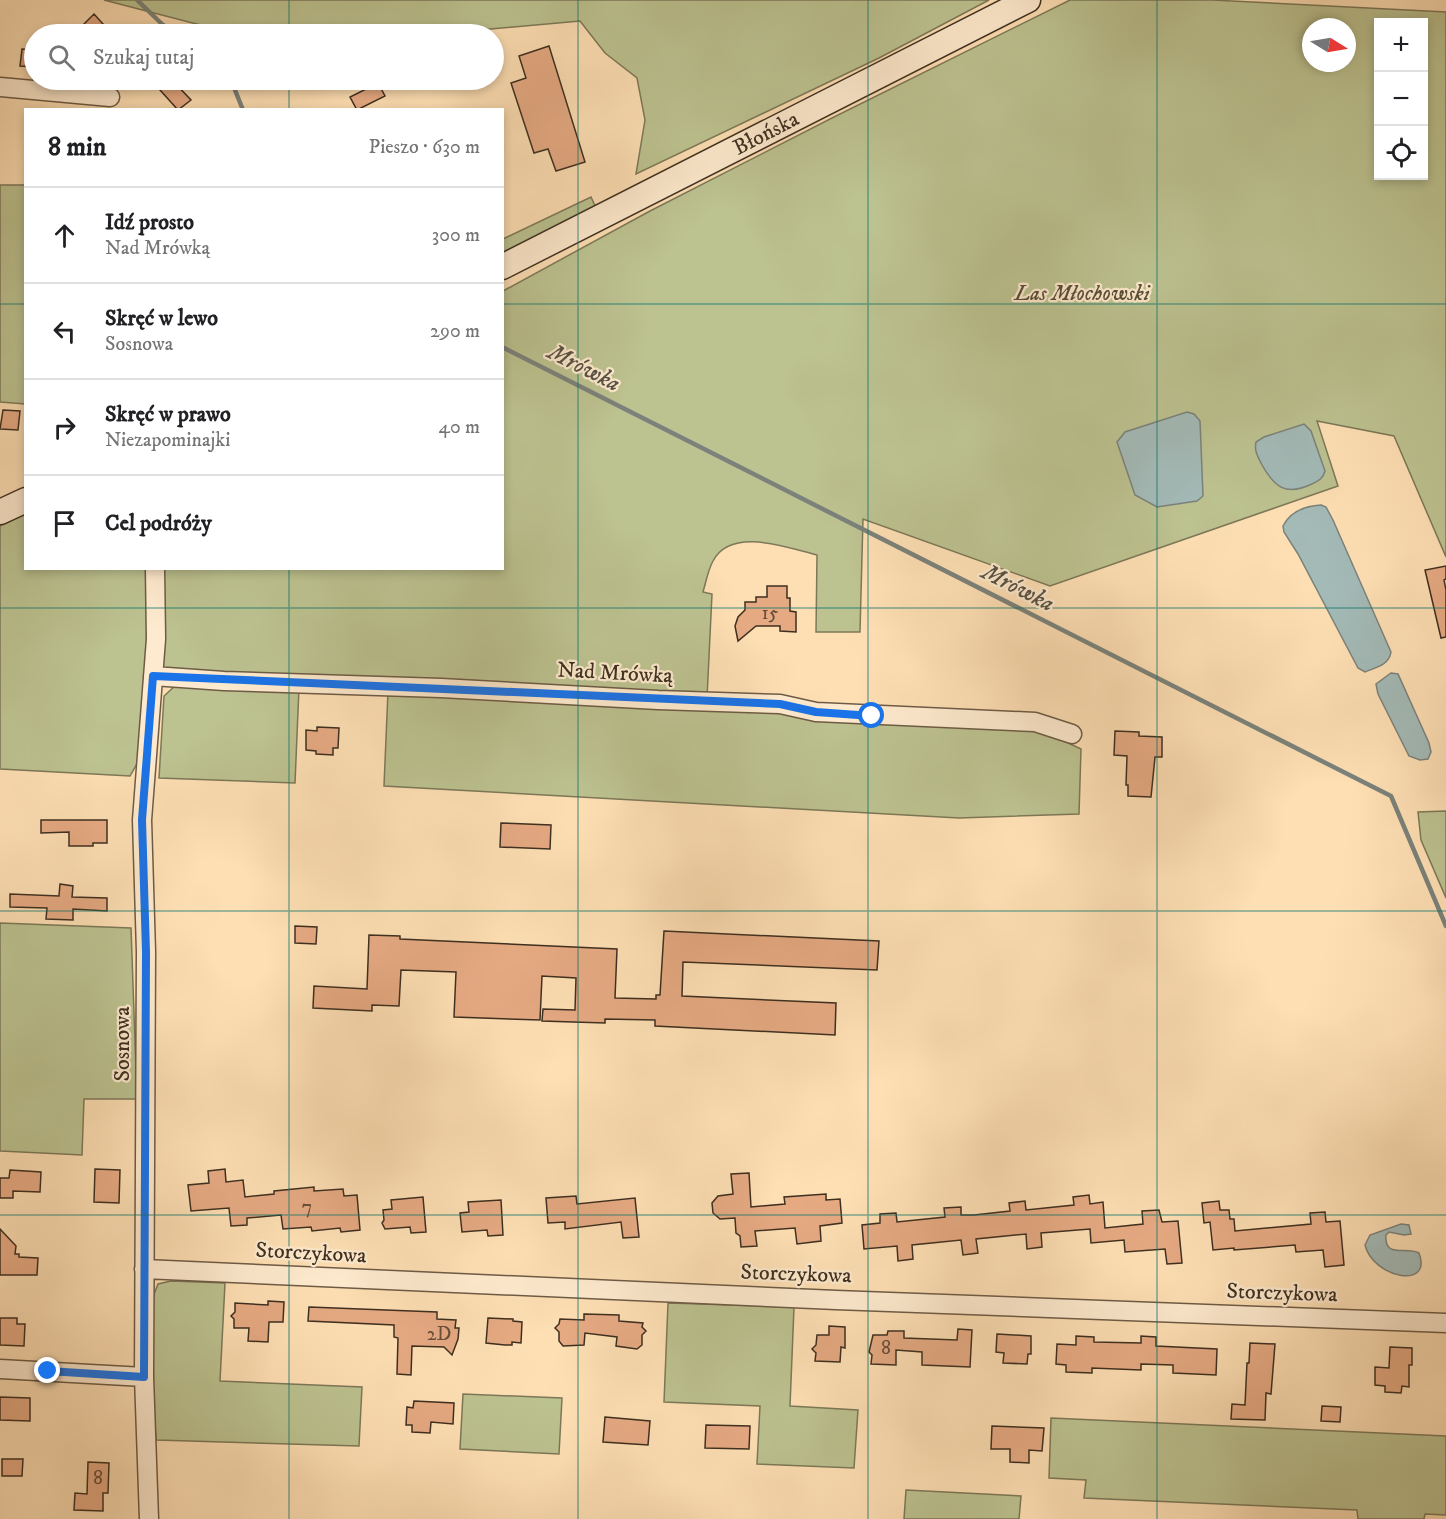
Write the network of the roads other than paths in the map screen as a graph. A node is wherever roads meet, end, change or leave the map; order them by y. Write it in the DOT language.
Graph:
graph roads {
  1 [pos="1028,0"];
  2 [pos="0,87"];
  3 [pos="24,89"];
  4 [pos="33,90"];
  5 [pos="110,97"];
  6 [pos="504,266"];
  7 [pos="24,501"];
  8 [pos="0,512"];
  9 [pos="155,570"];
  10 [pos="153,676"];
  11 [pos="1072,734"];
  12 [pos="144,1269"];
  13 [pos="1446,1323"];
  14 [pos="0,1369"];
  15 [pos="144,1377"];
  16 [pos="149,1519"];
  1 -- 6 [label="main road, Błońska"];
  2 -- 3 [label="street"];
  4 -- 5 [label="street"];
  7 -- 8 [label="main road"];
  9 -- 10 [label="street, Sosnowa"];
  10 -- 11 [label="street, Nad Mrówką"];
  10 -- 12 [label="street, Sosnowa"];
  12 -- 13 [label="street, Storczykowa"];
  12 -- 15 [label="street, Sosnowa"];
  14 -- 15 [label="street"];
  15 -- 16 [label="street, Sosnowa"];
}
